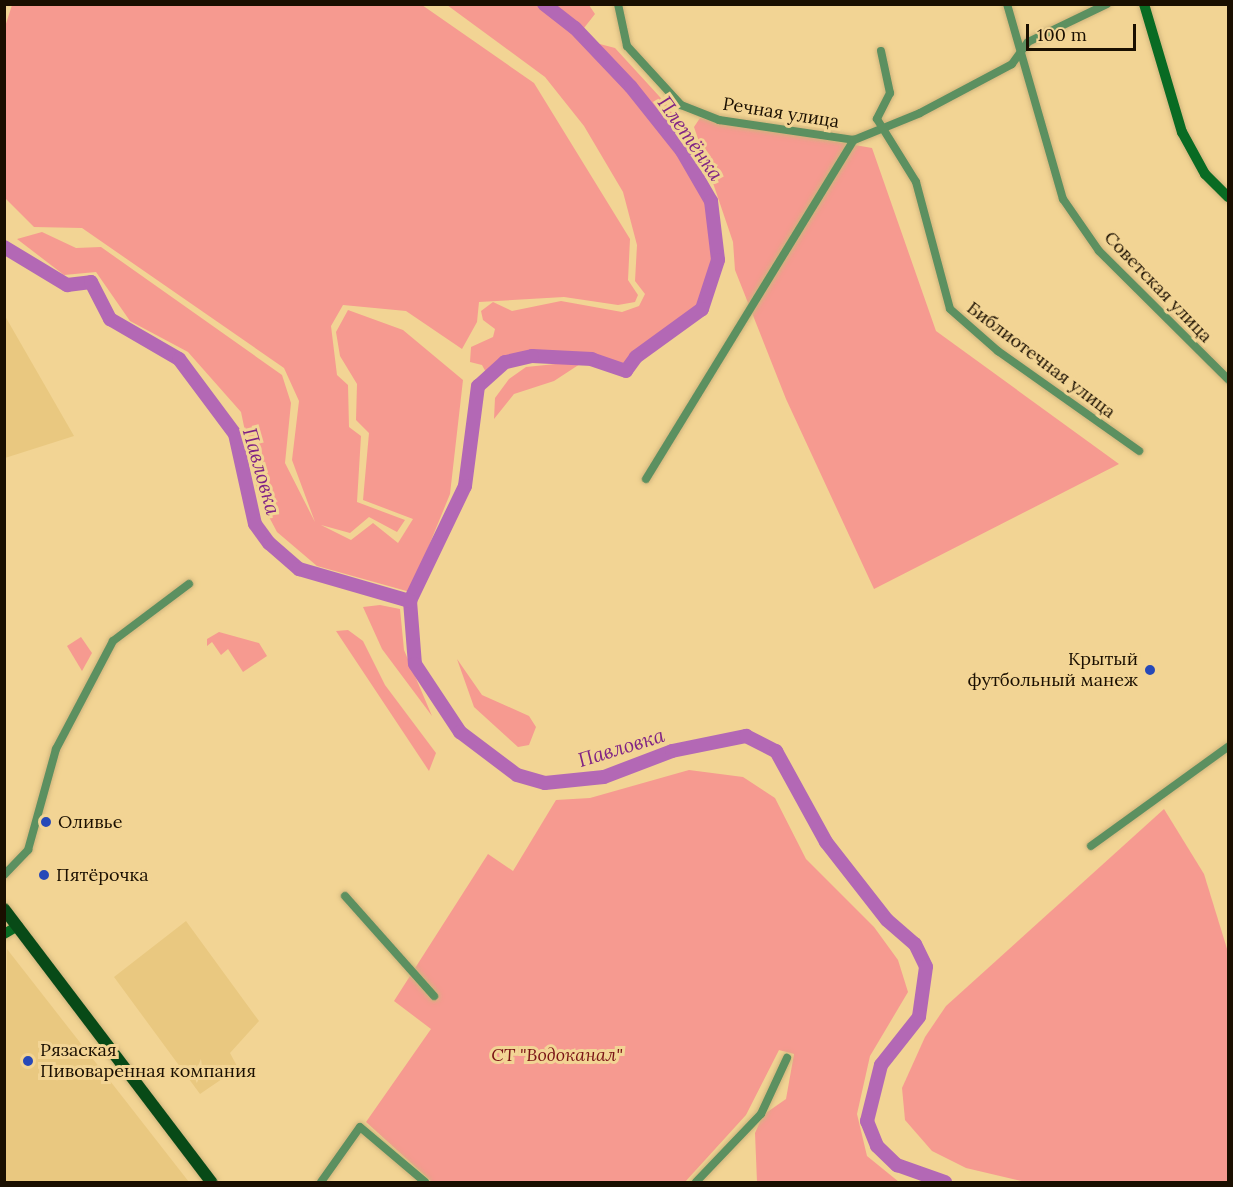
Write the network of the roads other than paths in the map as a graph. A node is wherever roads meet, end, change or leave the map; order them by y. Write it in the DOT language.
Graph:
graph roads {
  1 [pos="618,4"];
  2 [pos="1007,4"];
  3 [pos="1107,4"];
  4 [pos="1144,4"];
  5 [pos="881,51"];
  6 [pos="1020,52"];
  7 [pos="881,129"];
  8 [pos="854,140"];
  9 [pos="1228,197"];
  10 [pos="1228,379"];
  11 [pos="1139,451"];
  12 [pos="646,479"];
  13 [pos="189,584"];
  14 [pos="1228,747"];
  15 [pos="1091,846"];
  16 [pos="4,875"];
  17 [pos="345,896"];
  18 [pos="4,909"];
  19 [pos="18,926"];
  20 [pos="4,934"];
  21 [pos="434,996"];
  22 [pos="787,1058"];
  23 [pos="211,1182"];
  24 [pos="321,1182"];
  25 [pos="424,1182"];
  26 [pos="696,1182"];
  1 -- 8 [label="street, Речная улица"];
  2 -- 6 [label="street, Советская улица"];
  3 -- 6 [label="street, Речная улица"];
  4 -- 9 [label="street"];
  5 -- 7 [label="street"];
  6 -- 7 [label="street, Речная улица"];
  6 -- 10 [label="street, Советская улица"];
  7 -- 8 [label="street, Речная улица"];
  7 -- 11 [label="street, Библиотечная улица"];
  8 -- 12 [label="street"];
  13 -- 16 [label="street"];
  14 -- 15 [label="street"];
  17 -- 21 [label="street"];
  18 -- 19 [label="main road"];
  19 -- 20 [label="street"];
  19 -- 23 [label="main road"];
  22 -- 26 [label="street"];
  24 -- 25 [label="street"];
}
